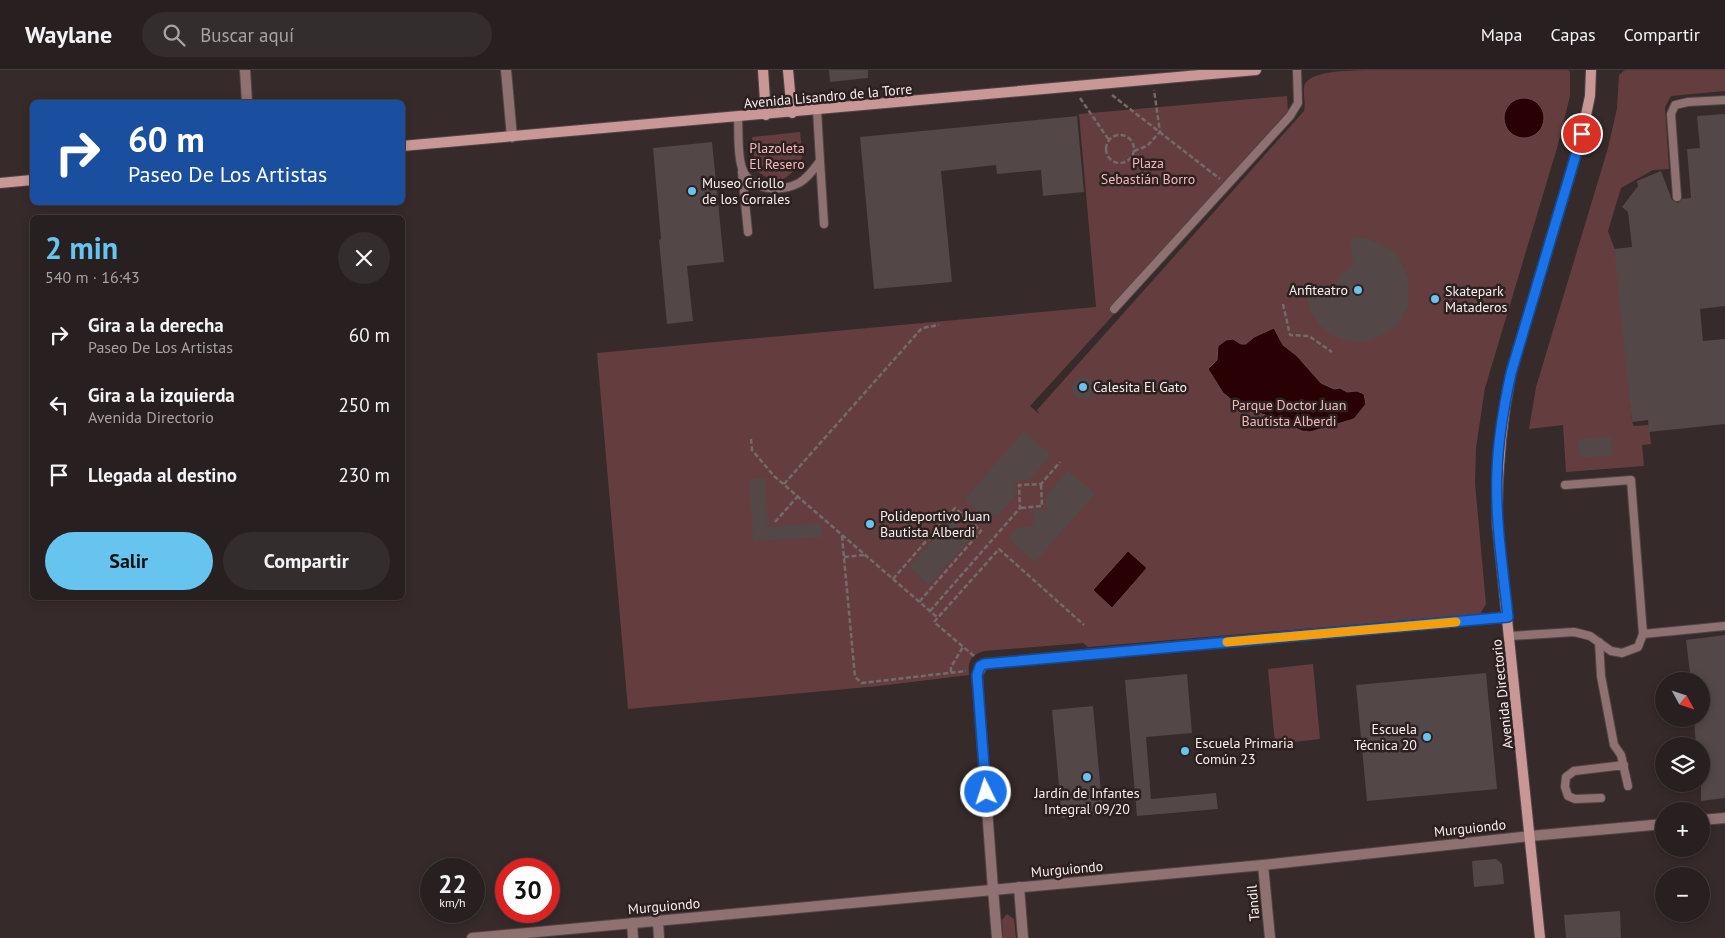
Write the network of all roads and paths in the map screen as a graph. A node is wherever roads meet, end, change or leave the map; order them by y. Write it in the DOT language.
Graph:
graph roads {
  1 [pos="245,70"];
  2 [pos="506,70"];
  3 [pos="762,70"];
  4 [pos="788,70"];
  5 [pos="1256,70"];
  6 [pos="1297,70"];
  7 [pos="1591,70"];
  8 [pos="1189,74"];
  9 [pos="1152,80"];
  10 [pos="1100,85"];
  11 [pos="1073,88"];
  12 [pos="247,100"];
  13 [pos="1725,100"];
  14 [pos="817,110"];
  15 [pos="792,112"];
  16 [pos="766,115"];
  17 [pos="738,117"];
  18 [pos="1160,132"];
  19 [pos="512,137"];
  20 [pos="1109,140"];
  21 [pos="405,146"];
  22 [pos="1134,151"];
  23 [pos="820,161"];
  24 [pos="742,168"];
  25 [pos="30,180"];
  26 [pos="0,183"];
  27 [pos="1227,184"];
  28 [pos="1677,198"];
  29 [pos="824,224"];
  30 [pos="748,232"];
  31 [pos="1283,304"];
  32 [pos="1114,309"];
  33 [pos="939,325"];
  34 [pos="1332,352"];
  35 [pos="752,439"];
  36 [pos="1060,462"];
  37 [pos="784,484"];
  38 [pos="1041,484"];
  39 [pos="1565,485"];
  40 [pos="798,496"];
  41 [pos="1020,508"];
  42 [pos="775,522"];
  43 [pos="842,536"];
  44 [pos="865,555"];
  45 [pos="844,557"];
  46 [pos="893,579"];
  47 [pos="920,602"];
  48 [pos="930,611"];
  49 [pos="1508,617"];
  50 [pos="938,618"];
  51 [pos="1084,625"];
  52 [pos="1725,626"];
  53 [pos="1643,634"];
  54 [pos="1510,636"];
  55 [pos="1599,642"];
  56 [pos="963,647"];
  57 [pos="980,667"];
  58 [pos="951,673"];
  59 [pos="1624,765"];
  60 [pos="1628,786"];
  61 [pos="1601,798"];
  62 [pos="1725,818"];
  63 [pos="1710,819"];
  64 [pos="1655,825"];
  65 [pos="1530,836"];
  66 [pos="1263,865"];
  67 [pos="1019,887"];
  68 [pos="993,889"];
  69 [pos="658,921"];
  70 [pos="632,923"];
  71 [pos="472,938"];
  72 [pos="633,938"];
  73 [pos="659,938"];
  74 [pos="997,938"];
  75 [pos="1022,938"];
  76 [pos="1270,938"];
  77 [pos="1540,938"];
  1 -- 12 [label="street"];
  2 -- 19 [label="street"];
  3 -- 16 [label="main road"];
  4 -- 15 [label="main road"];
  5 -- 8 [label="main road, Avenida Lisandro de la Torre"];
  6 -- 27 [label="lane"];
  7 -- 49 [label="main road, Avenida Directorio"];
  8 -- 9 [label="main road, Avenida Lisandro de la Torre"];
  9 -- 10 [label="main road, Avenida Lisandro de la Torre"];
  9 -- 18 [label="path"];
  10 -- 11 [label="main road, Avenida Lisandro de la Torre"];
  10 -- 18 [label="path"];
  11 -- 14 [label="main road, Avenida Lisandro de la Torre"];
  11 -- 20 [label="path"];
  13 -- 28 [label="lane"];
  14 -- 15 [label="main road, Avenida Lisandro de la Torre"];
  14 -- 23 [label="lane"];
  15 -- 16 [label="main road, Avenida Lisandro de la Torre"];
  16 -- 17 [label="main road, Avenida Lisandro de la Torre"];
  17 -- 19 [label="main road, Avenida Lisandro de la Torre"];
  17 -- 24 [label="lane"];
  18 -- 22 [label="path"];
  18 -- 27 [label="path"];
  19 -- 21 [label="main road, Avenida Lisandro de la Torre"];
  20 -- 22 [label="path"];
  20 -- 22 [label="path"];
  23 -- 24 [label="lane"];
  23 -- 29 [label="lane"];
  24 -- 30 [label="lane"];
  25 -- 26 [label="main road"];
  27 -- 32 [label="lane"];
  31 -- 34 [label="path"];
  33 -- 37 [label="path"];
  35 -- 37 [label="path"];
  36 -- 38 [label="path"];
  37 -- 40 [label="path"];
  38 -- 41 [label="path"];
  38 -- 41 [label="path"];
  39 -- 53 [label="lane"];
  40 -- 42 [label="path"];
  40 -- 43 [label="path"];
  41 -- 48 [label="path"];
  43 -- 44 [label="path"];
  43 -- 45 [label="path"];
  44 -- 45 [label="path"];
  44 -- 46 [label="path"];
  45 -- 58 [label="path"];
  46 -- 47 [label="path"];
  46 -- 47 [label="path"];
  47 -- 48 [label="path"];
  48 -- 50 [label="path"];
  49 -- 54 [label="main road, Avenida Directorio"];
  49 -- 57 [label="street"];
  50 -- 51 [label="path"];
  50 -- 56 [label="path"];
  52 -- 53 [label="lane"];
  53 -- 55 [label="lane"];
  54 -- 55 [label="lane"];
  54 -- 65 [label="main road, Avenida Directorio"];
  55 -- 59 [label="lane"];
  56 -- 57 [label="path"];
  56 -- 58 [label="path"];
  57 -- 58 [label="path"];
  57 -- 68 [label="street"];
  59 -- 60 [label="lane"];
  59 -- 61 [label="lane"];
  62 -- 63 [label="street"];
  64 -- 65 [label="street, Murguiondo"];
  65 -- 66 [label="street, Murguiondo"];
  65 -- 77 [label="main road, Avenida Directorio"];
  66 -- 67 [label="street, Murguiondo"];
  66 -- 76 [label="street, Tandil"];
  67 -- 68 [label="street, Murguiondo"];
  67 -- 75 [label="street"];
  68 -- 69 [label="street, Murguiondo"];
  68 -- 74 [label="street"];
  69 -- 70 [label="street, Murguiondo"];
  69 -- 73 [label="street"];
  70 -- 71 [label="street, Murguiondo"];
  70 -- 72 [label="street"];
}
